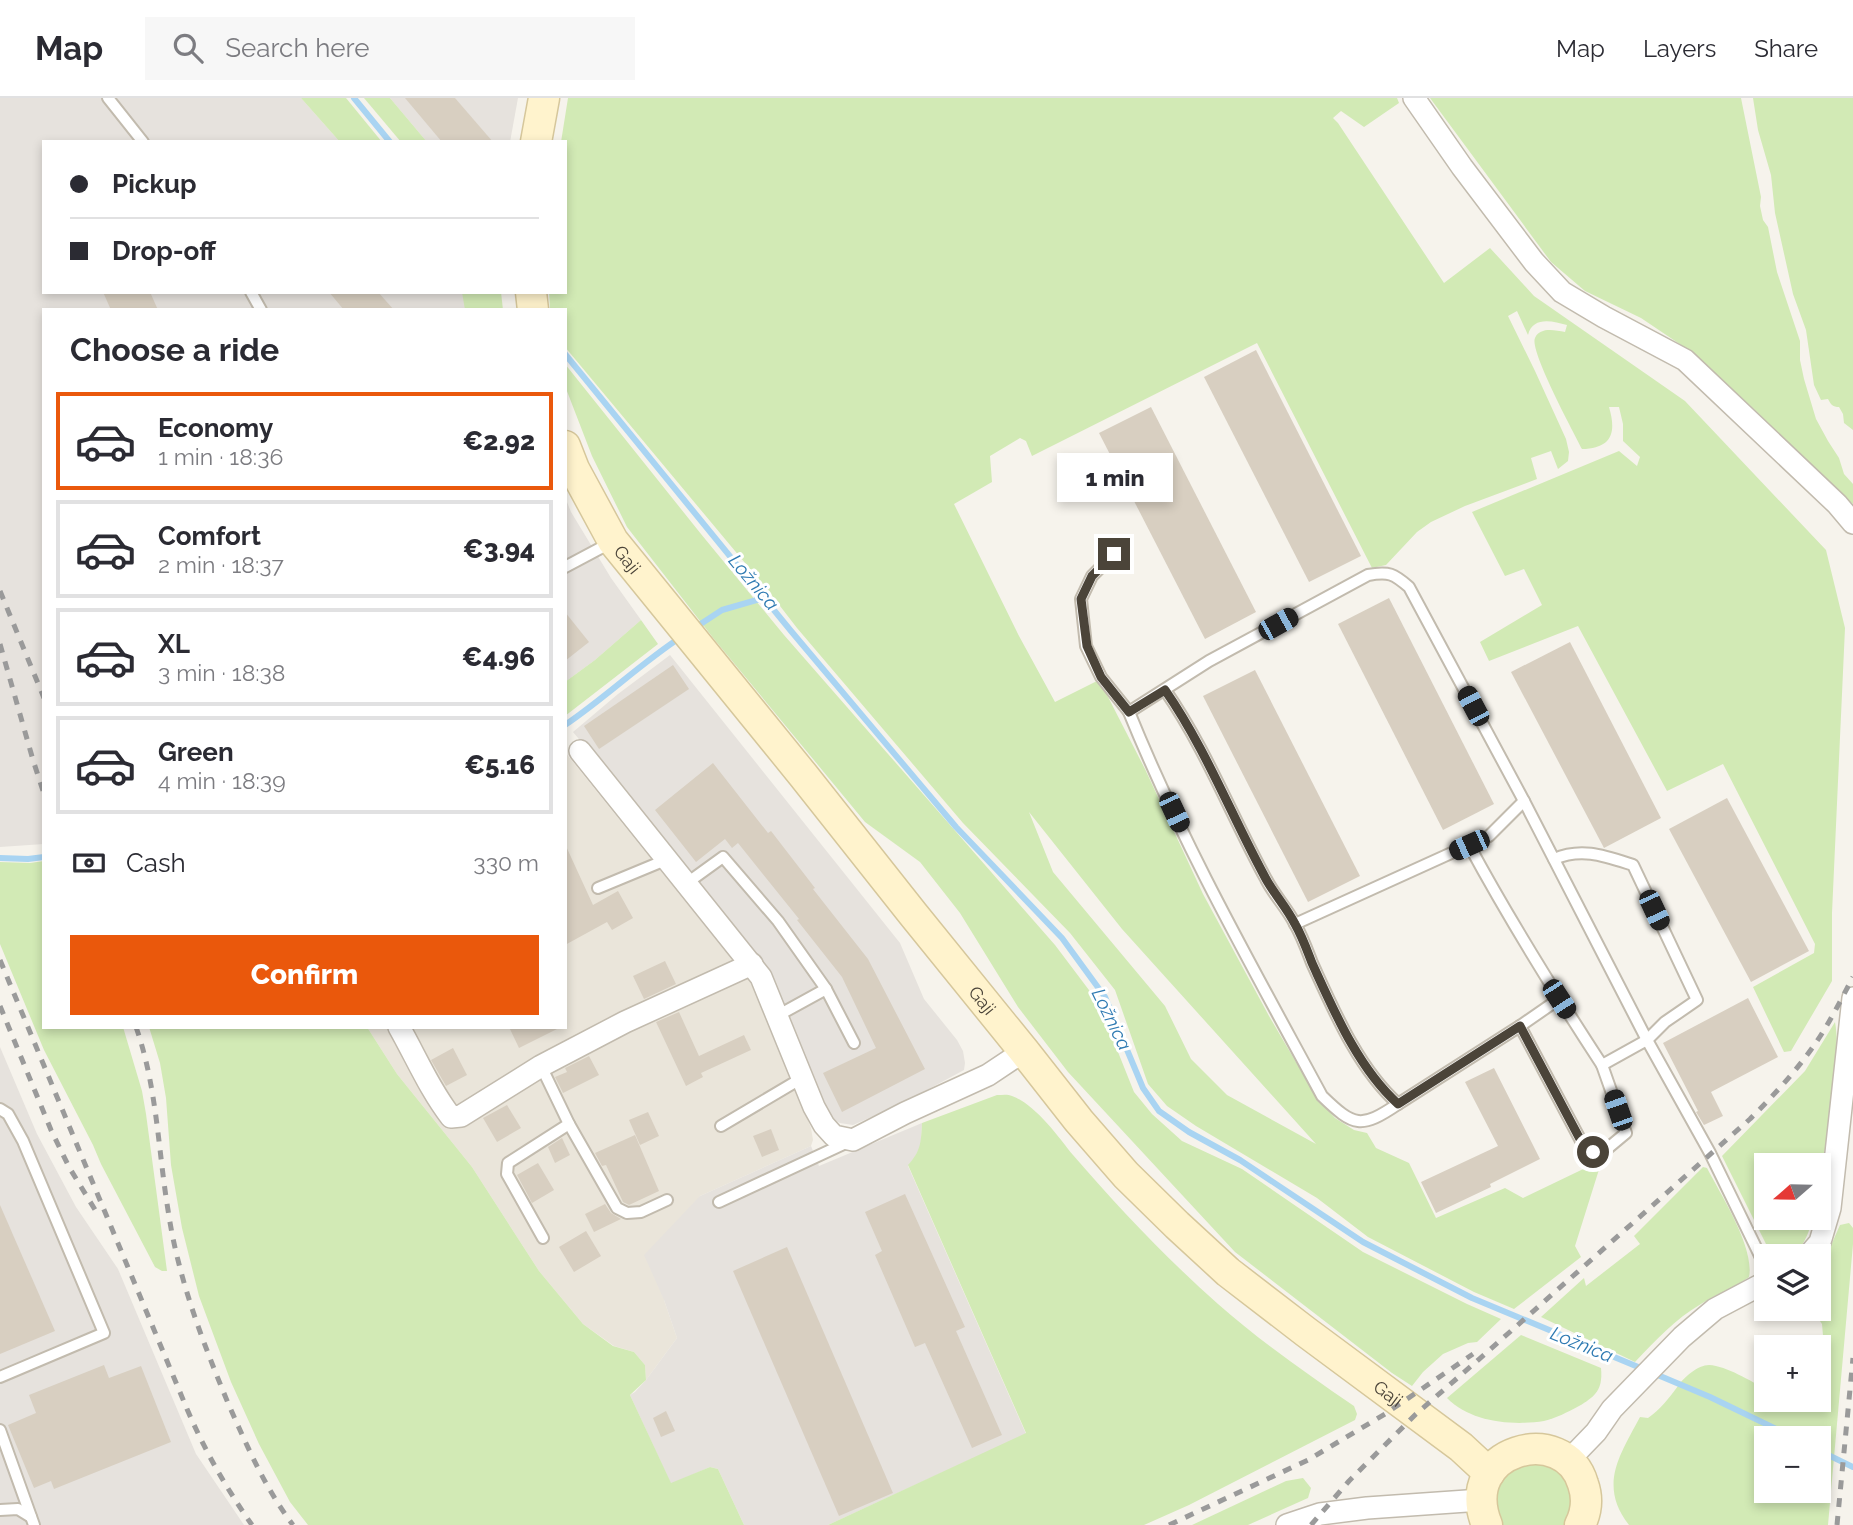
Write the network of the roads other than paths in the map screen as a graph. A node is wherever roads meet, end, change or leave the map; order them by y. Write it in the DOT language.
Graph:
graph roads {
  1 [pos="108,98"];
  2 [pos="544,98"];
  3 [pos="1414,98"];
  4 [pos="142,140"];
  5 [pos="537,140"];
  6 [pos="567,451"];
  7 [pos="1853,523"];
  8 [pos="613,541"];
  9 [pos="1114,554"];
  10 [pos="567,566"];
  11 [pos="1165,690"];
  12 [pos="1129,712"];
  13 [pos="580,751"];
  14 [pos="1524,801"];
  15 [pos="1469,845"];
  16 [pos="668,859"];
  17 [pos="1554,859"];
  18 [pos="687,883"];
  19 [pos="598,888"];
  20 [pos="1295,924"];
  21 [pos="752,964"];
  22 [pos="826,989"];
  23 [pos="1853,998"];
  24 [pos="1559,999"];
  25 [pos="777,1016"];
  26 [pos="1520,1026"];
  27 [pos="400,1029"];
  28 [pos="1647,1040"];
  29 [pos="854,1043"];
  30 [pos="1024,1051"];
  31 [pos="1602,1065"];
  32 [pos="541,1066"];
  33 [pos="802,1078"];
  34 [pos="1398,1104"];
  35 [pos="0,1109"];
  36 [pos="569,1124"];
  37 [pos="721,1126"];
  38 [pos="853,1140"];
  39 [pos="667,1200"];
  40 [pos="719,1202"];
  41 [pos="543,1238"];
  42 [pos="1754,1244"];
  43 [pos="1818,1244"];
  44 [pos="1754,1288"];
  45 [pos="0,1377"];
  46 [pos="0,1430"];
  47 [pos="1568,1461"];
  48 [pos="1486,1499"];
  49 [pos="0,1510"];
  50 [pos="34,1522"];
  51 [pos="1287,1525"];
  52 [pos="1580,1525"];
  1 -- 4 [label="lane"];
  2 -- 5 [label="street"];
  3 -- 7 [label="street"];
  6 -- 8 [label="street, Gaji"];
  8 -- 10 [label="lane"];
  8 -- 30 [label="street, Gaji"];
  9 -- 12 [label="lane"];
  11 -- 12 [label="lane"];
  11 -- 14 [label="lane"];
  11 -- 20 [label="lane"];
  12 -- 34 [label="lane"];
  13 -- 16 [label="street"];
  14 -- 15 [label="lane"];
  14 -- 17 [label="lane"];
  15 -- 20 [label="lane"];
  15 -- 24 [label="lane"];
  16 -- 18 [label="street"];
  16 -- 19 [label="lane"];
  17 -- 28 [label="lane"];
  17 -- 28 [label="lane"];
  18 -- 21 [label="street"];
  18 -- 22 [label="lane"];
  20 -- 34 [label="lane"];
  21 -- 25 [label="street"];
  21 -- 32 [label="street"];
  22 -- 25 [label="lane"];
  22 -- 29 [label="lane"];
  23 -- 43 [label="street"];
  24 -- 26 [label="lane"];
  24 -- 31 [label="lane"];
  25 -- 33 [label="street"];
  26 -- 31 [label="lane"];
  26 -- 34 [label="lane"];
  27 -- 32 [label="street"];
  28 -- 31 [label="lane"];
  28 -- 42 [label="lane"];
  30 -- 38 [label="street"];
  30 -- 48 [label="street, Gaji"];
  32 -- 36 [label="lane"];
  33 -- 37 [label="lane"];
  33 -- 38 [label="street"];
  35 -- 45 [label="lane"];
  36 -- 39 [label="lane"];
  36 -- 41 [label="lane"];
  38 -- 40 [label="lane"];
  44 -- 47 [label="street"];
  46 -- 50 [label="lane"];
  47 -- 48 [label="street"];
  47 -- 52 [label="street"];
  48 -- 51 [label="street"];
  49 -- 50 [label="lane"];
}
